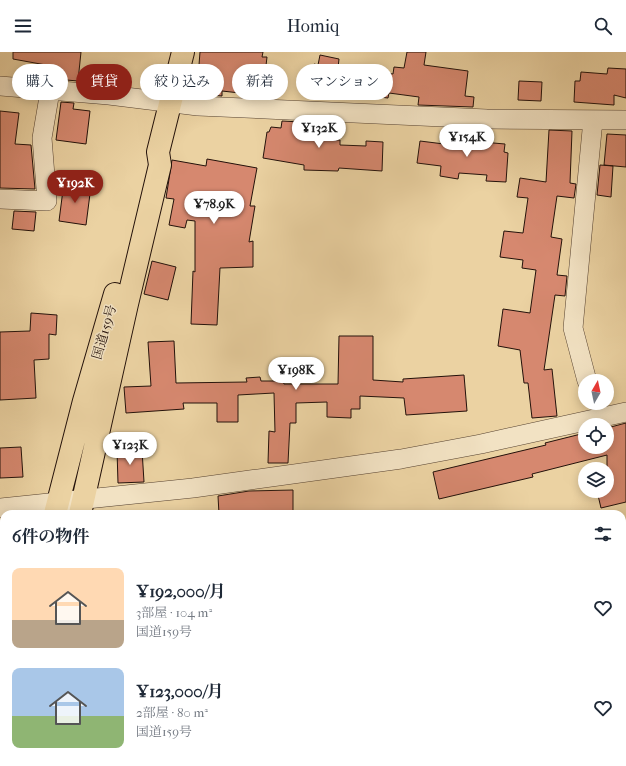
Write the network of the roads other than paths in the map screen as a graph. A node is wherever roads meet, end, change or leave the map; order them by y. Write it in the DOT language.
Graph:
graph roads {
  1 [pos="183,52"];
  2 [pos="0,86"];
  3 [pos="12,87"];
  4 [pos="68,92"];
  5 [pos="48,100"];
  6 [pos="170,103"];
  7 [pos="593,120"];
  8 [pos="626,120"];
  9 [pos="158,152"];
  10 [pos="0,199"];
  11 [pos="585,374"];
  12 [pos="597,411"];
  13 [pos="626,412"];
  14 [pos="82,507"];
  15 [pos="0,508"];
  16 [pos="57,508"];
  1 -- 6 [label="highway, 国道159号"];
  2 -- 3 [label="street"];
  4 -- 6 [label="street"];
  5 -- 10 [label="street"];
  6 -- 7 [label="street"];
  6 -- 9 [label="highway, 国道159号"];
  7 -- 8 [label="street"];
  7 -- 11 [label="street"];
  9 -- 14 [label="highway, 国道159号"];
  9 -- 16 [label="highway, 国道159号"];
  12 -- 13 [label="street"];
  12 -- 14 [label="street"];
  14 -- 16 [label="street"];
  15 -- 16 [label="street"];
}
